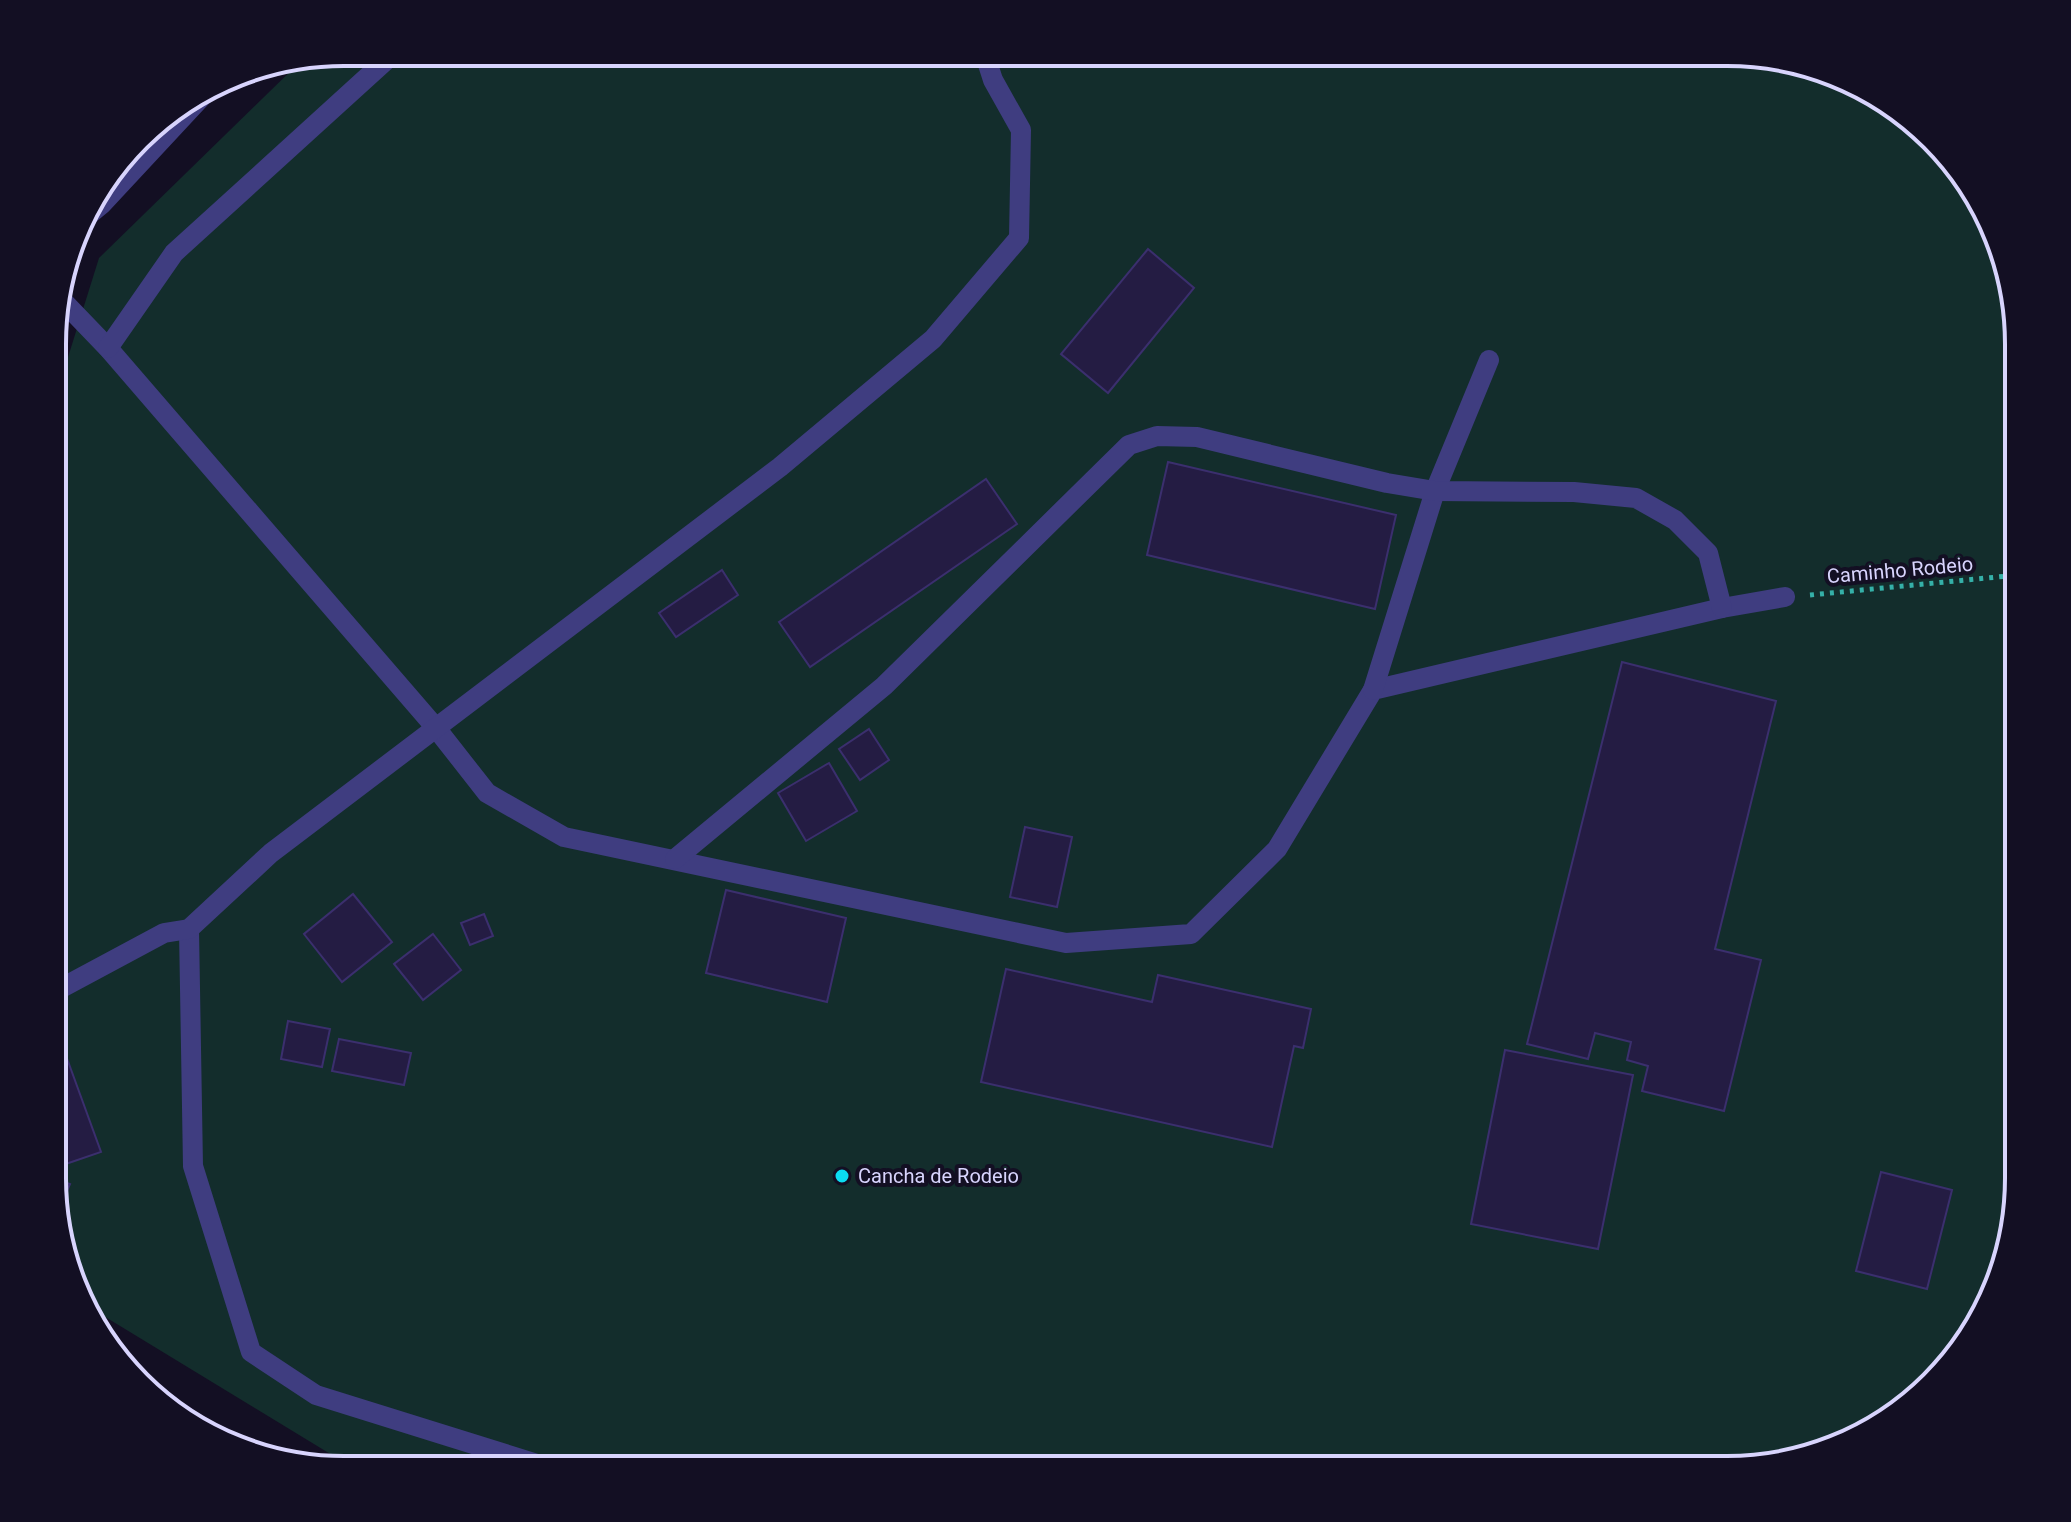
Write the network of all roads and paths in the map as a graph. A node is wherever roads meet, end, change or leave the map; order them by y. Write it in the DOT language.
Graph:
graph roads {
  1 [pos="379,67"];
  2 [pos="989,67"];
  3 [pos="179,122"];
  4 [pos="108,198"];
  5 [pos="68,307"];
  6 [pos="108,348"];
  7 [pos="1489,360"];
  8 [pos="1435,491"];
  9 [pos="2004,576"];
  10 [pos="1785,597"];
  11 [pos="1722,608"];
  12 [pos="1373,690"];
  13 [pos="436,728"];
  14 [pos="675,859"];
  15 [pos="189,929"];
  16 [pos="67,985"];
  17 [pos="509,1455"];
  1 -- 6 [label="street"];
  2 -- 13 [label="street"];
  3 -- 4 [label="street"];
  5 -- 6 [label="street"];
  6 -- 13 [label="street"];
  7 -- 8 [label="street"];
  8 -- 11 [label="street"];
  8 -- 12 [label="street"];
  8 -- 14 [label="street"];
  9 -- 10 [label="path, Caminho Rodeio"];
  10 -- 11 [label="street"];
  11 -- 12 [label="street"];
  12 -- 14 [label="street"];
  13 -- 14 [label="street"];
  13 -- 15 [label="street"];
  15 -- 16 [label="street"];
  15 -- 17 [label="street"];
}
